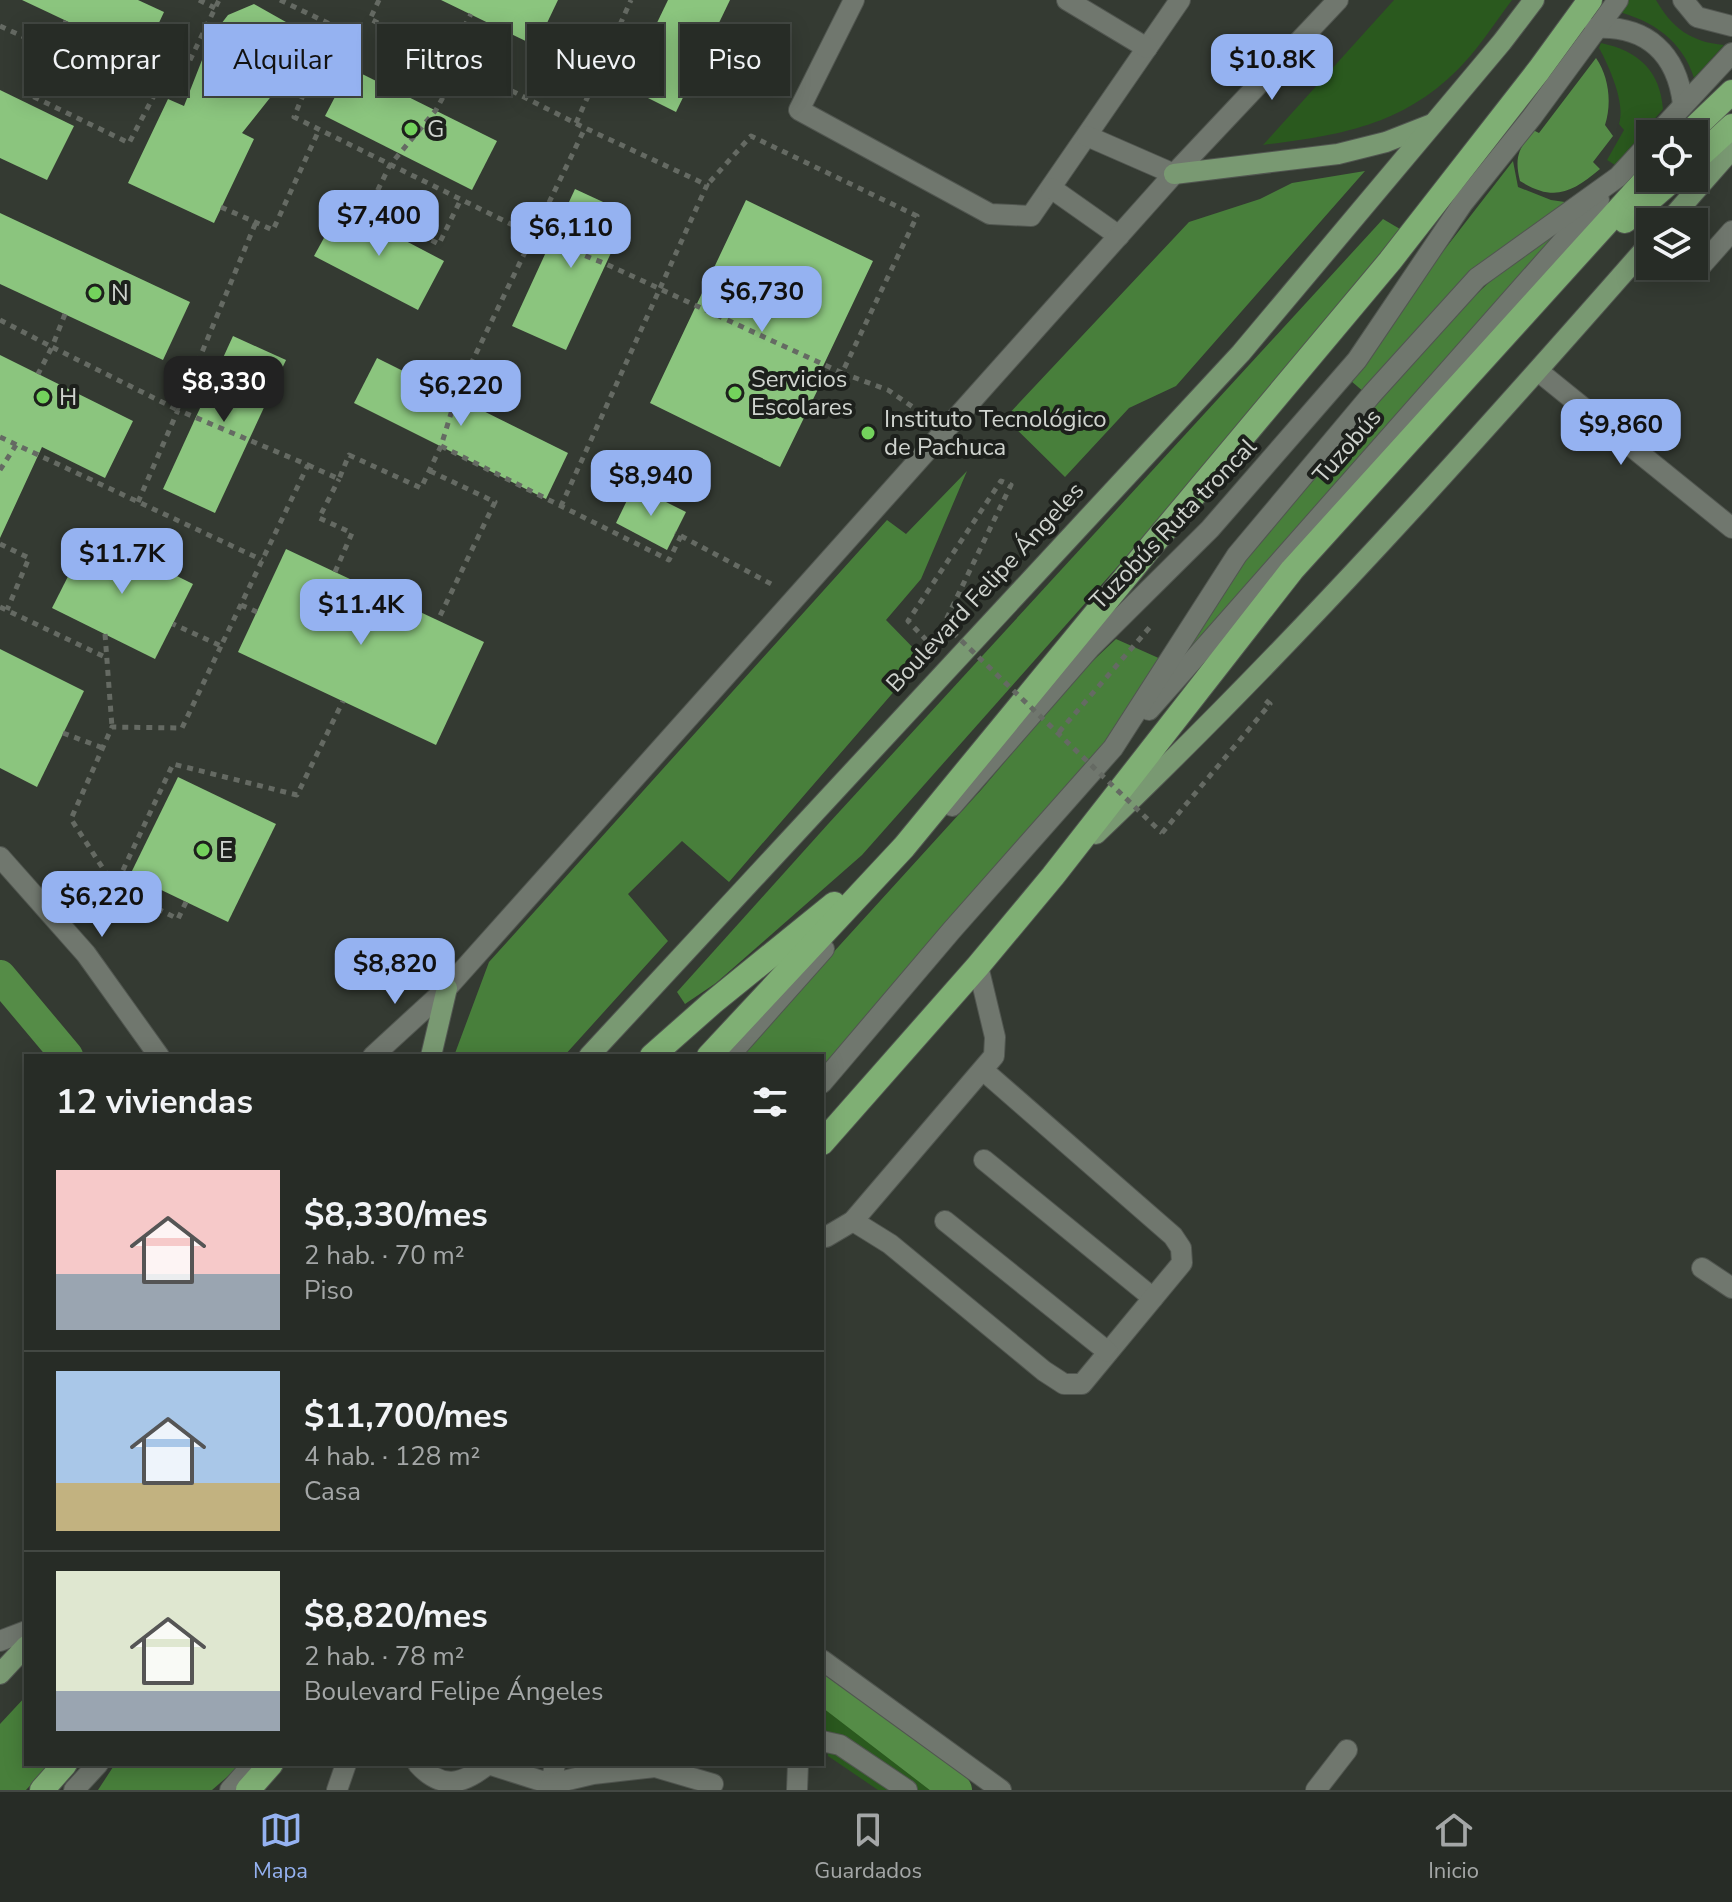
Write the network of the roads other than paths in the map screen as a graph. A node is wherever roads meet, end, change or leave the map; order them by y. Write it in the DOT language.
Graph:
graph roads {
  1 [pos="854,0"];
  2 [pos="1067,0"];
  3 [pos="1180,0"];
  4 [pos="1338,0"];
  5 [pos="1534,0"];
  6 [pos="1590,0"];
  7 [pos="1618,0"];
  8 [pos="1683,0"];
  9 [pos="1732,26"];
  10 [pos="1595,28"];
  11 [pos="1147,48"];
  12 [pos="1732,53"];
  13 [pos="1732,92"];
  14 [pos="1683,104"];
  15 [pos="1669,120"];
  16 [pos="1703,120"];
  17 [pos="1432,124"];
  18 [pos="1732,126"];
  19 [pos="1087,136"];
  20 [pos="1708,148"];
  21 [pos="1732,149"];
  22 [pos="1636,157"];
  23 [pos="1174,174"];
  24 [pos="1618,177"];
  25 [pos="1051,188"];
  26 [pos="1636,191"];
  27 [pos="1659,192"];
  28 [pos="1680,208"];
  29 [pos="1732,231"];
  30 [pos="1119,236"];
  31 [pos="1708,258"];
  32 [pos="1636,259"];
  33 [pos="1548,288"];
  34 [pos="1538,371"];
  35 [pos="1732,528"];
  36 [pos="1113,748"];
  37 [pos="904,847"];
  38 [pos="0,857"];
  39 [pos="1053,876"];
  40 [pos="978,966"];
  41 [pos="447,988"];
  42 [pos="158,1054"];
  43 [pos="375,1054"];
  44 [pos="431,1054"];
  45 [pos="591,1054"];
  46 [pos="654,1054"];
  47 [pos="711,1054"];
  48 [pos="731,1054"];
  49 [pos="984,1071"];
  50 [pos="824,1081"];
  51 [pos="824,1141"];
  52 [pos="984,1160"];
  53 [pos="853,1221"];
  54 [pos="945,1221"];
  55 [pos="824,1236"];
  56 [pos="1702,1268"];
  57 [pos="1732,1288"];
  58 [pos="1153,1298"];
  59 [pos="1108,1352"];
  60 [pos="24,1632"];
  61 [pos="0,1641"];
  62 [pos="24,1648"];
  63 [pos="824,1661"];
  64 [pos="0,1674"];
  65 [pos="824,1741"];
  66 [pos="1347,1750"];
  67 [pos="63,1766"];
  68 [pos="99,1766"];
  69 [pos="100,1766"];
  70 [pos="252,1766"];
  71 [pos="268,1766"];
  72 [pos="345,1766"];
  73 [pos="419,1766"];
  74 [pos="486,1766"];
  75 [pos="497,1766"];
  76 [pos="798,1766"];
  77 [pos="552,1779"];
  78 [pos="713,1784"];
  79 [pos="235,1789"];
  80 [pos="42,1790"];
  81 [pos="74,1790"];
  82 [pos="86,1790"];
  83 [pos="337,1790"];
  84 [pos="797,1790"];
  85 [pos="907,1790"];
  86 [pos="1001,1790"];
  87 [pos="1316,1790"];
  1 -- 25 [label="street"];
  2 -- 11 [label="street"];
  3 -- 11 [label="street"];
  4 -- 23 [label="street"];
  5 -- 17 [label="main road, Boulevard Felipe Ángeles"];
  6 -- 37 [label="highway"];
  7 -- 10 [label="street, Tuzobús Ruta troncal"];
  8 -- 9 [label="street"];
  10 -- 14 [label="street"];
  10 -- 48 [label="street, Tuzobús Ruta troncal"];
  11 -- 19 [label="street"];
  12 -- 14 [label="street"];
  13 -- 16 [label="highway"];
  14 -- 15 [label="street"];
  17 -- 23 [label="main road"];
  17 -- 45 [label="main road, Boulevard Felipe Ángeles"];
  18 -- 20 [label="highway"];
  19 -- 23 [label="street"];
  19 -- 25 [label="street"];
  21 -- 28 [label="main road"];
  22 -- 24 [label="street"];
  23 -- 30 [label="street"];
  24 -- 36 [label="street, Tuzobús"];
  24 -- 36 [label="street"];
  25 -- 30 [label="street"];
  26 -- 33 [label="highway"];
  27 -- 33 [label="highway"];
  29 -- 31 [label="street"];
  30 -- 41 [label="street"];
  32 -- 34 [label="main road"];
  33 -- 39 [label="highway"];
  34 -- 35 [label="street"];
  34 -- 39 [label="main road"];
  36 -- 50 [label="street"];
  37 -- 46 [label="highway"];
  37 -- 47 [label="highway"];
  38 -- 42 [label="street"];
  39 -- 40 [label="highway"];
  40 -- 49 [label="street"];
  40 -- 51 [label="highway"];
  41 -- 43 [label="street"];
  41 -- 44 [label="main road"];
  49 -- 53 [label="street"];
  49 -- 58 [label="street"];
  52 -- 58 [label="street"];
  53 -- 55 [label="street"];
  53 -- 59 [label="street"];
  54 -- 59 [label="street"];
  56 -- 57 [label="street"];
  58 -- 59 [label="street"];
  60 -- 61 [label="street"];
  62 -- 64 [label="main road"];
  63 -- 86 [label="street"];
  65 -- 85 [label="street"];
  66 -- 87 [label="street"];
  67 -- 80 [label="highway"];
  68 -- 81 [label="street"];
  69 -- 82 [label="street"];
  70 -- 79 [label="street"];
  71 -- 79 [label="highway"];
  72 -- 83 [label="street"];
  73 -- 74 [label="street"];
  75 -- 77 [label="street"];
  76 -- 84 [label="street"];
  77 -- 78 [label="street"];
}
